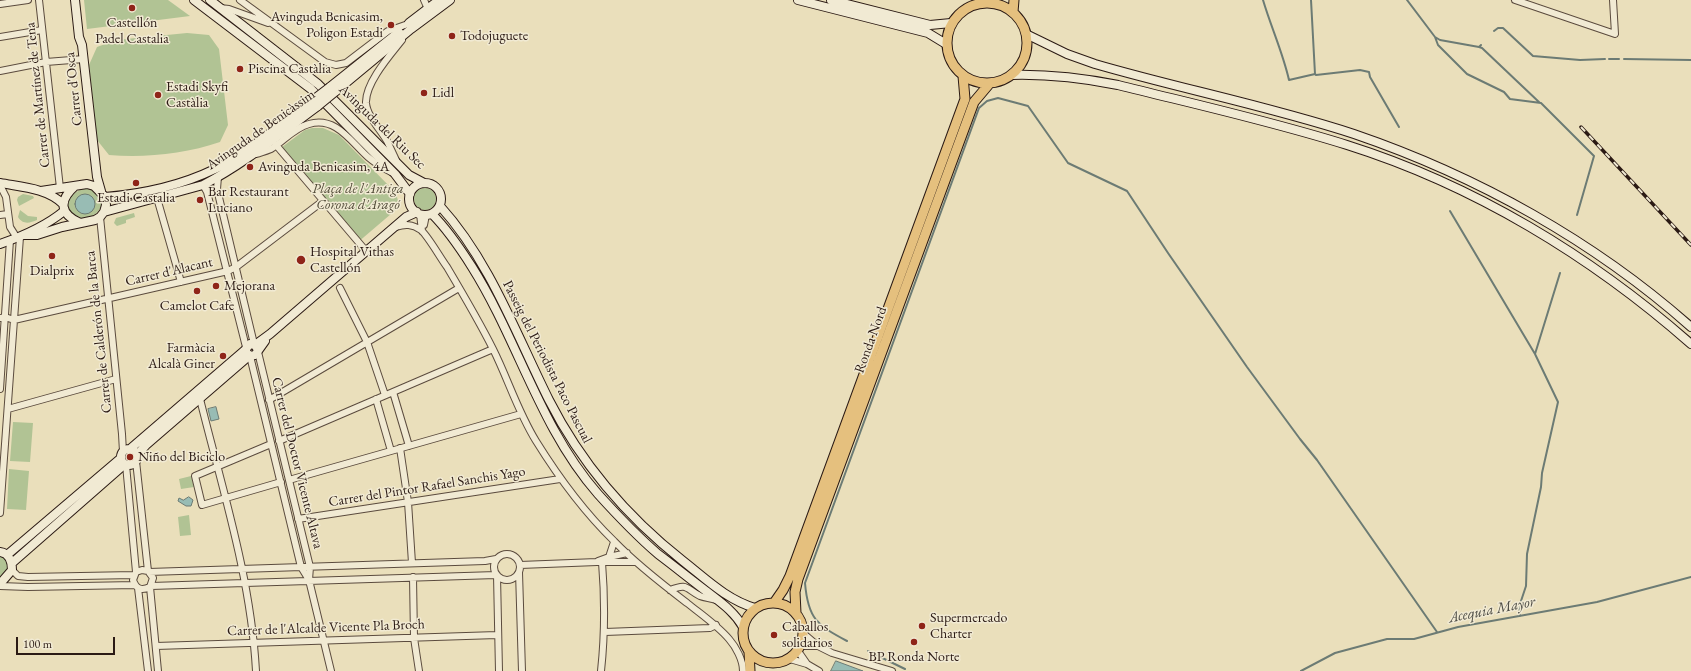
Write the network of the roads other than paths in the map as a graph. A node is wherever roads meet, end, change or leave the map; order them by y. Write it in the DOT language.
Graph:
graph roads {
  1 [pos="28,0"];
  2 [pos="39,0"];
  3 [pos="75,0"];
  4 [pos="194,0"];
  5 [pos="210,0"];
  6 [pos="240,0"];
  7 [pos="424,0"];
  8 [pos="438,0"];
  9 [pos="450,0"];
  10 [pos="798,0"];
  11 [pos="831,0"];
  12 [pos="1014,0"];
  13 [pos="1514,0"];
  14 [pos="1613,0"];
  15 [pos="990,1"];
  16 [pos="1528,2"];
  17 [pos="0,4"];
  18 [pos="220,8"];
  19 [pos="428,8"];
  20 [pos="1013,12"];
  21 [pos="951,23"];
  22 [pos="275,26"];
  23 [pos="409,27"];
  24 [pos="42,30"];
  25 [pos="1026,34"];
  26 [pos="0,36"];
  27 [pos="946,44"];
  28 [pos="84,60"];
  29 [pos="46,62"];
  30 [pos="0,71"];
  31 [pos="1012,74"];
  32 [pos="964,76"];
  33 [pos="990,83"];
  34 [pos="315,103"];
  35 [pos="276,145"];
  36 [pos="249,157"];
  37 [pos="399,165"];
  38 [pos="395,174"];
  39 [pos="97,177"];
  40 [pos="218,177"];
  41 [pos="424,183"];
  42 [pos="0,184"];
  43 [pos="87,184"];
  44 [pos="203,185"];
  45 [pos="75,186"];
  46 [pos="60,188"];
  47 [pos="41,191"];
  48 [pos="103,194"];
  49 [pos="410,194"];
  50 [pos="219,196"];
  51 [pos="157,198"];
  52 [pos="209,200"];
  53 [pos="321,202"];
  54 [pos="410,204"];
  55 [pos="440,206"];
  56 [pos="64,207"];
  57 [pos="8,214"];
  58 [pos="424,214"];
  59 [pos="0,215"];
  60 [pos="100,217"];
  61 [pos="406,217"];
  62 [pos="80,223"];
  63 [pos="393,228"];
  64 [pos="422,231"];
  65 [pos="18,237"];
  66 [pos="0,244"];
  67 [pos="366,251"];
  68 [pos="236,267"];
  69 [pos="228,271"];
  70 [pos="181,282"];
  71 [pos="340,288"];
  72 [pos="459,288"];
  73 [pos="108,298"];
  74 [pos="2,318"];
  75 [pos="14,320"];
  76 [pos="1691,327"];
  77 [pos="251,329"];
  78 [pos="242,330"];
  79 [pos="270,334"];
  80 [pos="367,342"];
  81 [pos="1691,344"];
  82 [pos="493,349"];
  83 [pos="252,350"];
  84 [pos="241,364"];
  85 [pos="252,368"];
  86 [pos="1,371"];
  87 [pos="10,372"];
  88 [pos="116,379"];
  89 [pos="0,389"];
  90 [pos="393,392"];
  91 [pos="385,395"];
  92 [pos="200,398"];
  93 [pos="376,399"];
  94 [pos="269,400"];
  95 [pos="8,409"];
  96 [pos="521,414"];
  97 [pos="279,441"];
  98 [pos="271,444"];
  99 [pos="409,446"];
  100 [pos="400,448"];
  101 [pos="2,449"];
  102 [pos="391,451"];
  103 [pos="125,456"];
  104 [pos="136,458"];
  105 [pos="217,467"];
  106 [pos="113,476"];
  107 [pos="127,478"];
  108 [pos="560,479"];
  109 [pos="288,480"];
  110 [pos="281,482"];
  111 [pos="224,498"];
  112 [pos="408,502"];
  113 [pos="0,513"];
  114 [pos="298,519"];
  115 [pos="614,542"];
  116 [pos="2,551"];
  117 [pos="627,554"];
  118 [pos="609,557"];
  119 [pos="496,560"];
  120 [pos="599,562"];
  121 [pos="618,562"];
  122 [pos="636,562"];
  123 [pos="412,563"];
  124 [pos="520,565"];
  125 [pos="12,567"];
  126 [pos="301,567"];
  127 [pos="310,567"];
  128 [pos="242,569"];
  129 [pos="148,571"];
  130 [pos="519,572"];
  131 [pos="135,573"];
  132 [pos="496,575"];
  133 [pos="413,577"];
  134 [pos="309,580"];
  135 [pos="245,582"];
  136 [pos="0,585"];
  137 [pos="150,586"];
  138 [pos="136,587"];
  139 [pos="670,590"];
  140 [pos="717,600"];
  141 [pos="774,602"];
  142 [pos="756,608"];
  143 [pos="796,613"];
  144 [pos="716,625"];
  145 [pos="743,626"];
  146 [pos="605,632"];
  147 [pos="804,634"];
  148 [pos="497,635"];
  149 [pos="414,638"];
  150 [pos="324,641"];
  151 [pos="254,643"];
  152 [pos="156,646"];
  153 [pos="818,646"];
  154 [pos="800,648"];
  155 [pos="749,652"];
  156 [pos="790,659"];
  157 [pos="807,664"];
  158 [pos="772,668"];
  159 [pos="148,671"];
  160 [pos="158,671"];
  161 [pos="256,671"];
  162 [pos="331,671"];
  163 [pos="418,671"];
  164 [pos="499,671"];
  165 [pos="522,671"];
  166 [pos="601,671"];
  167 [pos="743,671"];
  168 [pos="750,671"];
  169 [pos="819,671"];
  170 [pos="892,671"];
  1 -- 17 [label="street"];
  2 -- 24 [label="street, Carrer de Martínez de Tena"];
  3 -- 28 [label="street, Carrer d'Osca"];
  4 -- 38 [label="street, Avinguda del Riu Sec"];
  5 -- 18 [label="street, Avinguda del Riu Sec"];
  6 -- 22 [label="street"];
  7 -- 19 [label="street"];
  8 -- 19 [label="street, Avinguda de Benicàssim"];
  9 -- 23 [label="street, Avinguda de Benicàssim"];
  10 -- 27 [label="street"];
  11 -- 21 [label="street"];
  12 -- 20 [label="main road"];
  13 -- 16 [label="street"];
  14 -- 16 [label="street"];
  15 -- 20 [label="main road"];
  15 -- 21 [label="main road"];
  18 -- 22 [label="street"];
  18 -- 37 [label="street, Avinguda del Riu Sec"];
  19 -- 23 [label="street, Avinguda de Benicàssim"];
  20 -- 25 [label="main road"];
  21 -- 27 [label="main road"];
  22 -- 23 [label="street, Avinguda de Benicàssim"];
  23 -- 34 [label="street, Avinguda de Benicàssim, bridge"];
  23 -- 37 [label="street"];
  24 -- 26 [label="street"];
  24 -- 29 [label="street, Carrer de Martínez de Tena"];
  25 -- 31 [label="main road"];
  25 -- 76 [label="street"];
  27 -- 32 [label="main road"];
  28 -- 29 [label="street"];
  28 -- 39 [label="street, Carrer d'Osca"];
  29 -- 30 [label="street"];
  29 -- 46 [label="street, Carrer de Martínez de Tena"];
  31 -- 33 [label="main road"];
  31 -- 81 [label="street"];
  32 -- 33 [label="main road"];
  32 -- 141 [label="main road, Ronda Nord"];
  33 -- 143 [label="main road, Ronda Nord"];
  34 -- 36 [label="street, Avinguda de Benicàssim"];
  34 -- 48 [label="street, Avinguda de Benicàssim"];
  35 -- 36 [label="street"];
  35 -- 38 [label="street"];
  35 -- 53 [label="street"];
  36 -- 40 [label="street, Avinguda de Benicàssim"];
  37 -- 41 [label="street, Avinguda del Riu Sec"];
  38 -- 49 [label="street, Avinguda del Riu Sec"];
  39 -- 43 [label="street"];
  39 -- 48 [label="street, Carrer d'Osca"];
  40 -- 44 [label="street, Avinguda de Benicàssim"];
  40 -- 50 [label="street, Carrer del Doctor Vicente Altava"];
  41 -- 49 [label="street"];
  41 -- 55 [label="street"];
  42 -- 47 [label="street"];
  42 -- 57 [label="street"];
  43 -- 45 [label="street"];
  43 -- 48 [label="street"];
  44 -- 51 [label="street, Avinguda de Benicàssim"];
  44 -- 52 [label="street, Carrer del Doctor Vicente Altava"];
  45 -- 46 [label="street"];
  45 -- 56 [label="street"];
  46 -- 47 [label="street"];
  47 -- 56 [label="street"];
  48 -- 60 [label="street"];
  49 -- 54 [label="street"];
  50 -- 52 [label="street"];
  50 -- 68 [label="street, Carrer del Doctor Vicente Altava"];
  51 -- 60 [label="street, Avinguda de Benicàssim"];
  51 -- 70 [label="street"];
  52 -- 69 [label="street, Carrer del Doctor Vicente Altava"];
  53 -- 67 [label="street"];
  53 -- 68 [label="street, Carrer d'Alacant"];
  54 -- 58 [label="street"];
  54 -- 61 [label="street"];
  55 -- 58 [label="street"];
  55 -- 142 [label="street, Passeig del Periodista Paco Pascual"];
  56 -- 62 [label="street"];
  56 -- 65 [label="street"];
  57 -- 59 [label="street"];
  57 -- 65 [label="street"];
  58 -- 61 [label="street"];
  58 -- 64 [label="street"];
  58 -- 140 [label="street, Passeig del Periodista Paco Pascual"];
  60 -- 62 [label="street"];
  60 -- 73 [label="street, Carrer de Calderón de la Barca"];
  61 -- 63 [label="street"];
  62 -- 65 [label="street"];
  63 -- 64 [label="street"];
  63 -- 67 [label="street"];
  64 -- 72 [label="street"];
  65 -- 66 [label="street"];
  65 -- 74 [label="street"];
  65 -- 75 [label="street"];
  67 -- 79 [label="street"];
  68 -- 69 [label="street, Carrer d'Alacant"];
  68 -- 77 [label="street, Carrer del Doctor Vicente Altava"];
  69 -- 70 [label="street, Carrer d'Alacant"];
  69 -- 78 [label="street, Carrer del Doctor Vicente Altava"];
  70 -- 73 [label="street, Carrer d'Alacant"];
  71 -- 80 [label="street"];
  72 -- 80 [label="street"];
  72 -- 82 [label="street"];
  73 -- 75 [label="street, Carrer d'Alacant"];
  73 -- 88 [label="street, Carrer de Calderón de la Barca"];
  74 -- 75 [label="street"];
  74 -- 86 [label="street"];
  75 -- 87 [label="street"];
  77 -- 78 [label="street"];
  77 -- 79 [label="street"];
  77 -- 83 [label="street, Carrer del Doctor Vicente Altava"];
  78 -- 83 [label="street, Carrer del Doctor Vicente Altava"];
  79 -- 83 [label="street"];
  80 -- 91 [label="street"];
  80 -- 94 [label="street"];
  82 -- 90 [label="street"];
  82 -- 96 [label="street"];
  83 -- 84 [label="street"];
  83 -- 85 [label="street, Carrer del Doctor Vicente Altava"];
  83 -- 94 [label="street, Carrer del Doctor Vicente Altava"];
  83 -- 103 [label="street"];
  84 -- 85 [label="street, Carrer del Doctor Vicente Altava"];
  84 -- 92 [label="street"];
  85 -- 98 [label="street, Carrer del Doctor Vicente Altava"];
  86 -- 87 [label="street"];
  86 -- 89 [label="street"];
  87 -- 95 [label="street"];
  88 -- 95 [label="street"];
  88 -- 103 [label="street, Carrer de Calderón de la Barca"];
  90 -- 91 [label="street"];
  90 -- 99 [label="street"];
  91 -- 93 [label="street"];
  92 -- 104 [label="street"];
  92 -- 105 [label="street"];
  93 -- 97 [label="street"];
  93 -- 102 [label="street"];
  94 -- 97 [label="street, Carrer del Doctor Vicente Altava"];
  95 -- 101 [label="street"];
  96 -- 99 [label="street"];
  96 -- 108 [label="street"];
  97 -- 109 [label="street, Carrer del Doctor Vicente Altava"];
  98 -- 105 [label="street"];
  98 -- 110 [label="street, Carrer del Doctor Vicente Altava"];
  99 -- 100 [label="street"];
  100 -- 102 [label="street"];
  100 -- 112 [label="street"];
  101 -- 113 [label="street"];
  102 -- 109 [label="street"];
  103 -- 104 [label="street"];
  103 -- 104 [label="street"];
  103 -- 106 [label="street"];
  103 -- 107 [label="street, Carrer de Calderón de la Barca"];
  103 -- 116 [label="street"];
  104 -- 129 [label="street"];
  105 -- 111 [label="street"];
  105 -- 111 [label="street"];
  106 -- 107 [label="street"];
  106 -- 125 [label="street"];
  107 -- 131 [label="street, Carrer de Calderón de la Barca"];
  108 -- 112 [label="street, Carrer del Pintor Rafael Sanchis Yago"];
  108 -- 115 [label="street"];
  109 -- 114 [label="street, Carrer del Doctor Vicente Altava"];
  110 -- 111 [label="street"];
  110 -- 126 [label="street, Carrer del Doctor Vicente Altava"];
  111 -- 128 [label="street"];
  112 -- 114 [label="street, Carrer del Pintor Rafael Sanchis Yago"];
  112 -- 123 [label="street"];
  114 -- 127 [label="street, Carrer del Doctor Vicente Altava"];
  115 -- 117 [label="street"];
  115 -- 118 [label="street"];
  116 -- 125 [label="street"];
  117 -- 118 [label="street"];
  117 -- 121 [label="street"];
  117 -- 122 [label="street"];
  118 -- 120 [label="street"];
  119 -- 123 [label="street"];
  119 -- 124 [label="street"];
  119 -- 132 [label="street"];
  120 -- 121 [label="street"];
  120 -- 124 [label="street"];
  120 -- 146 [label="street"];
  121 -- 122 [label="street"];
  122 -- 139 [label="street"];
  123 -- 127 [label="street"];
  124 -- 130 [label="street"];
  125 -- 131 [label="street"];
  125 -- 136 [label="street"];
  126 -- 127 [label="street"];
  126 -- 128 [label="street"];
  126 -- 134 [label="street, Carrer del Doctor Vicente Altava"];
  127 -- 134 [label="street, Carrer del Doctor Vicente Altava"];
  128 -- 129 [label="street"];
  128 -- 135 [label="street"];
  129 -- 131 [label="street"];
  129 -- 137 [label="street"];
  130 -- 132 [label="street"];
  130 -- 165 [label="street"];
  131 -- 138 [label="street"];
  132 -- 133 [label="street"];
  132 -- 148 [label="street"];
  133 -- 134 [label="street"];
  133 -- 149 [label="street"];
  134 -- 135 [label="street"];
  134 -- 150 [label="street, Carrer del Doctor Vicente Altava"];
  135 -- 137 [label="street"];
  135 -- 151 [label="street"];
  136 -- 138 [label="street"];
  137 -- 138 [label="street"];
  137 -- 152 [label="street"];
  138 -- 159 [label="street"];
  139 -- 140 [label="street, Passeig del Periodista Paco Pascual"];
  139 -- 144 [label="street"];
  140 -- 145 [label="street, Passeig del Periodista Paco Pascual"];
  141 -- 142 [label="main road"];
  141 -- 143 [label="main road"];
  142 -- 145 [label="main road"];
  143 -- 147 [label="main road"];
  144 -- 146 [label="street"];
  144 -- 167 [label="street"];
  145 -- 155 [label="main road"];
  146 -- 166 [label="street"];
  147 -- 153 [label="street"];
  147 -- 154 [label="main road"];
  148 -- 149 [label="street, Carrer de l'Alcalde Vicente Pla Broch"];
  148 -- 164 [label="street"];
  149 -- 150 [label="street, Carrer de l'Alcalde Vicente Pla Broch"];
  149 -- 163 [label="street"];
  150 -- 151 [label="street, Carrer de l'Alcalde Vicente Pla Broch"];
  150 -- 162 [label="street, Carrer del Doctor Vicente Altava"];
  151 -- 152 [label="street, Carrer de l'Alcalde Vicente Pla Broch"];
  151 -- 161 [label="street"];
  152 -- 160 [label="street"];
  153 -- 154 [label="street"];
  153 -- 170 [label="street"];
  154 -- 156 [label="main road"];
  154 -- 157 [label="street"];
  155 -- 158 [label="main road"];
  155 -- 168 [label="main road"];
  156 -- 157 [label="street"];
  156 -- 158 [label="main road"];
  157 -- 169 [label="street"];
}
